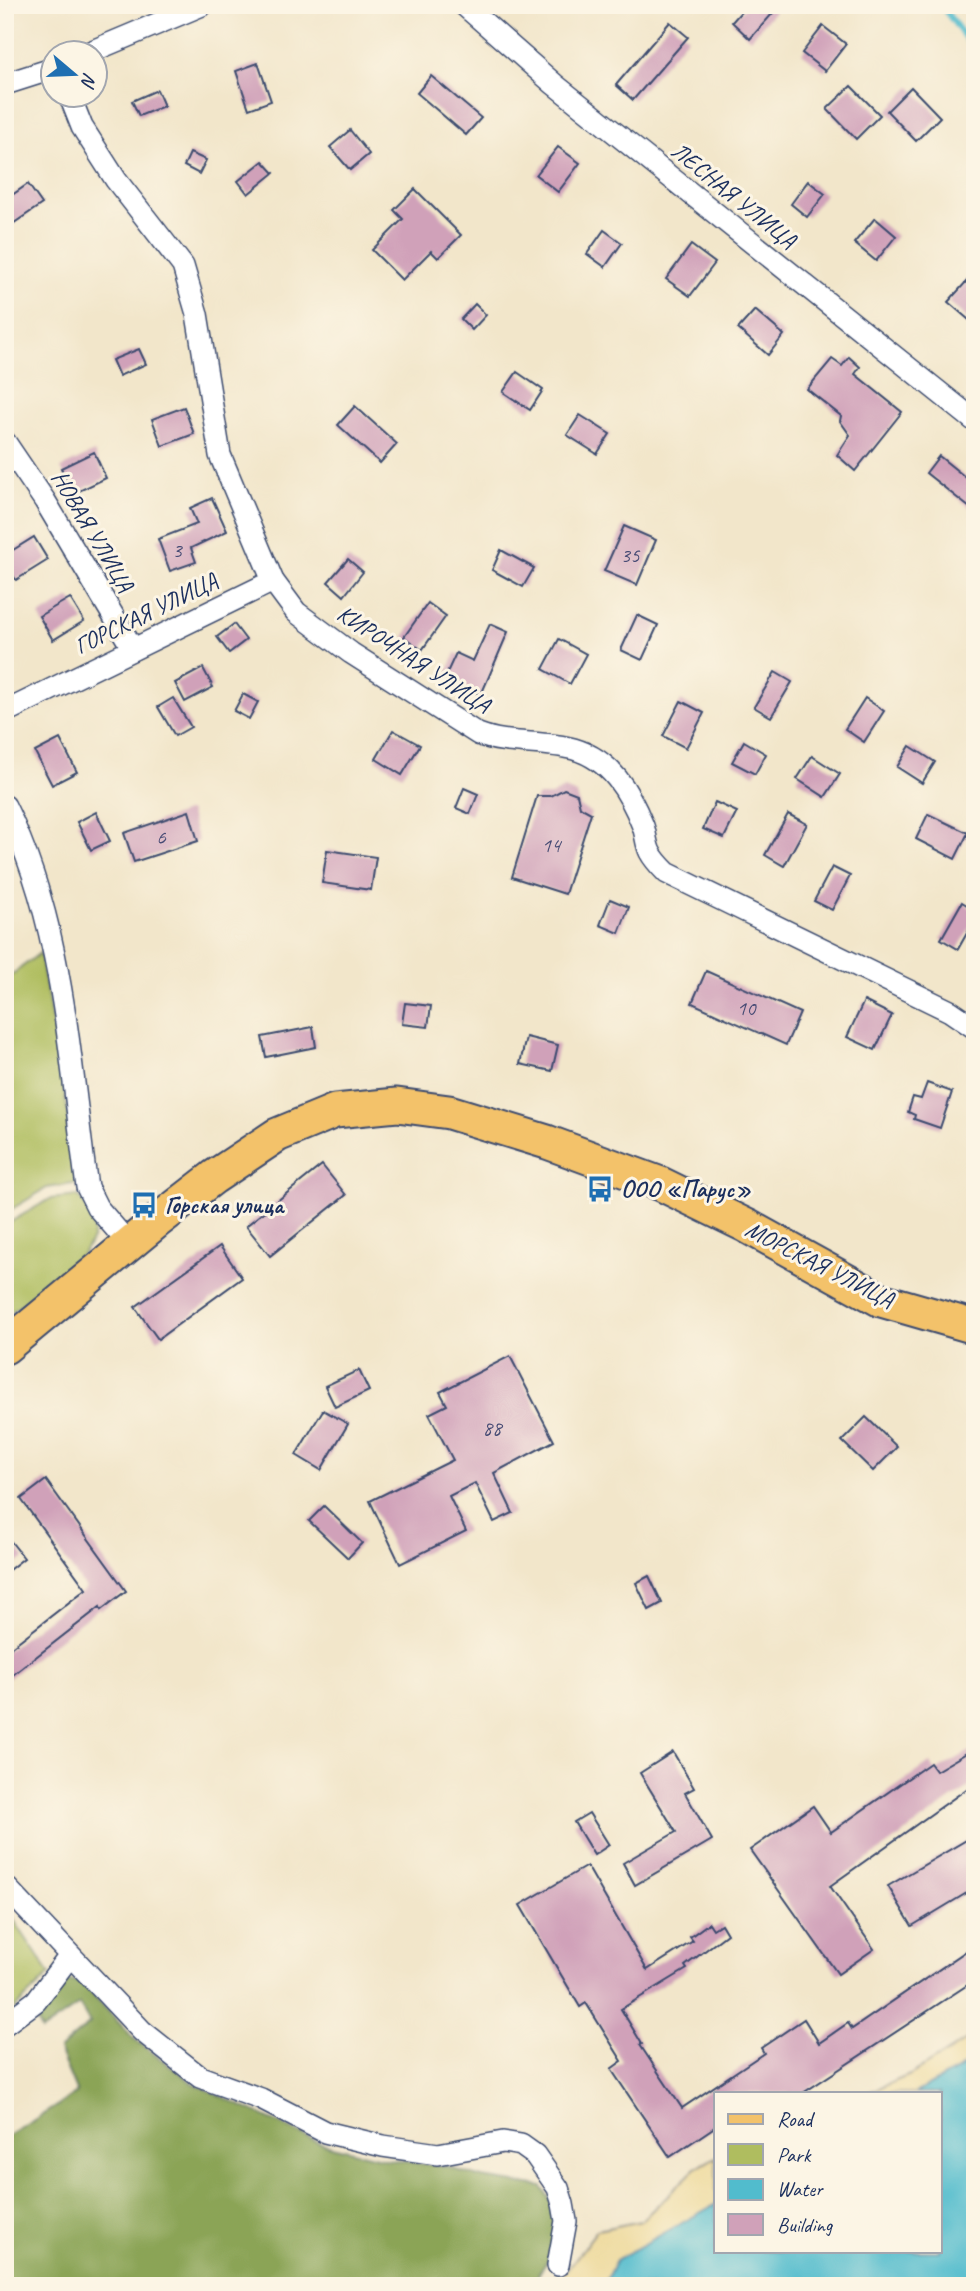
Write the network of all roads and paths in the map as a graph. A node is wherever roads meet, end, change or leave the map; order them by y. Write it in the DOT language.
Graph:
graph roads {
  1 [pos="202,5"];
  2 [pos="464,5"];
  3 [pos="108,44"];
  4 [pos="38,73"];
  5 [pos="5,84"];
  6 [pos="75,108"];
  7 [pos="975,421"];
  8 [pos="5,442"];
  9 [pos="273,581"];
  10 [pos="133,649"];
  11 [pos="5,712"];
  12 [pos="5,806"];
  13 [pos="975,1028"];
  14 [pos="129,1244"];
  15 [pos="975,1326"];
  16 [pos="5,1347"];
  17 [pos="5,1886"];
  18 [pos="69,1957"];
  19 [pos="5,2025"];
  20 [pos="558,2265"];
  1 -- 3 [label="street"];
  2 -- 7 [label="street, ЛЕСНАЯ УЛИЦА"];
  4 -- 5 [label="street"];
  6 -- 9 [label="street, КИРОЧНАЯ УЛИЦА"];
  8 -- 10 [label="street, НОВАЯ УЛИЦА"];
  9 -- 10 [label="street, ГОРСКАЯ УЛИЦА"];
  9 -- 13 [label="street, КИРОЧНАЯ УЛИЦА"];
  10 -- 11 [label="street, ГОРСКАЯ УЛИЦА"];
  12 -- 14 [label="street"];
  14 -- 15 [label="main road, МОРСКАЯ УЛИЦА"];
  14 -- 16 [label="main road, МОРСКАЯ УЛИЦА"];
  17 -- 18 [label="street"];
  18 -- 19 [label="street"];
  18 -- 20 [label="street"];
}
